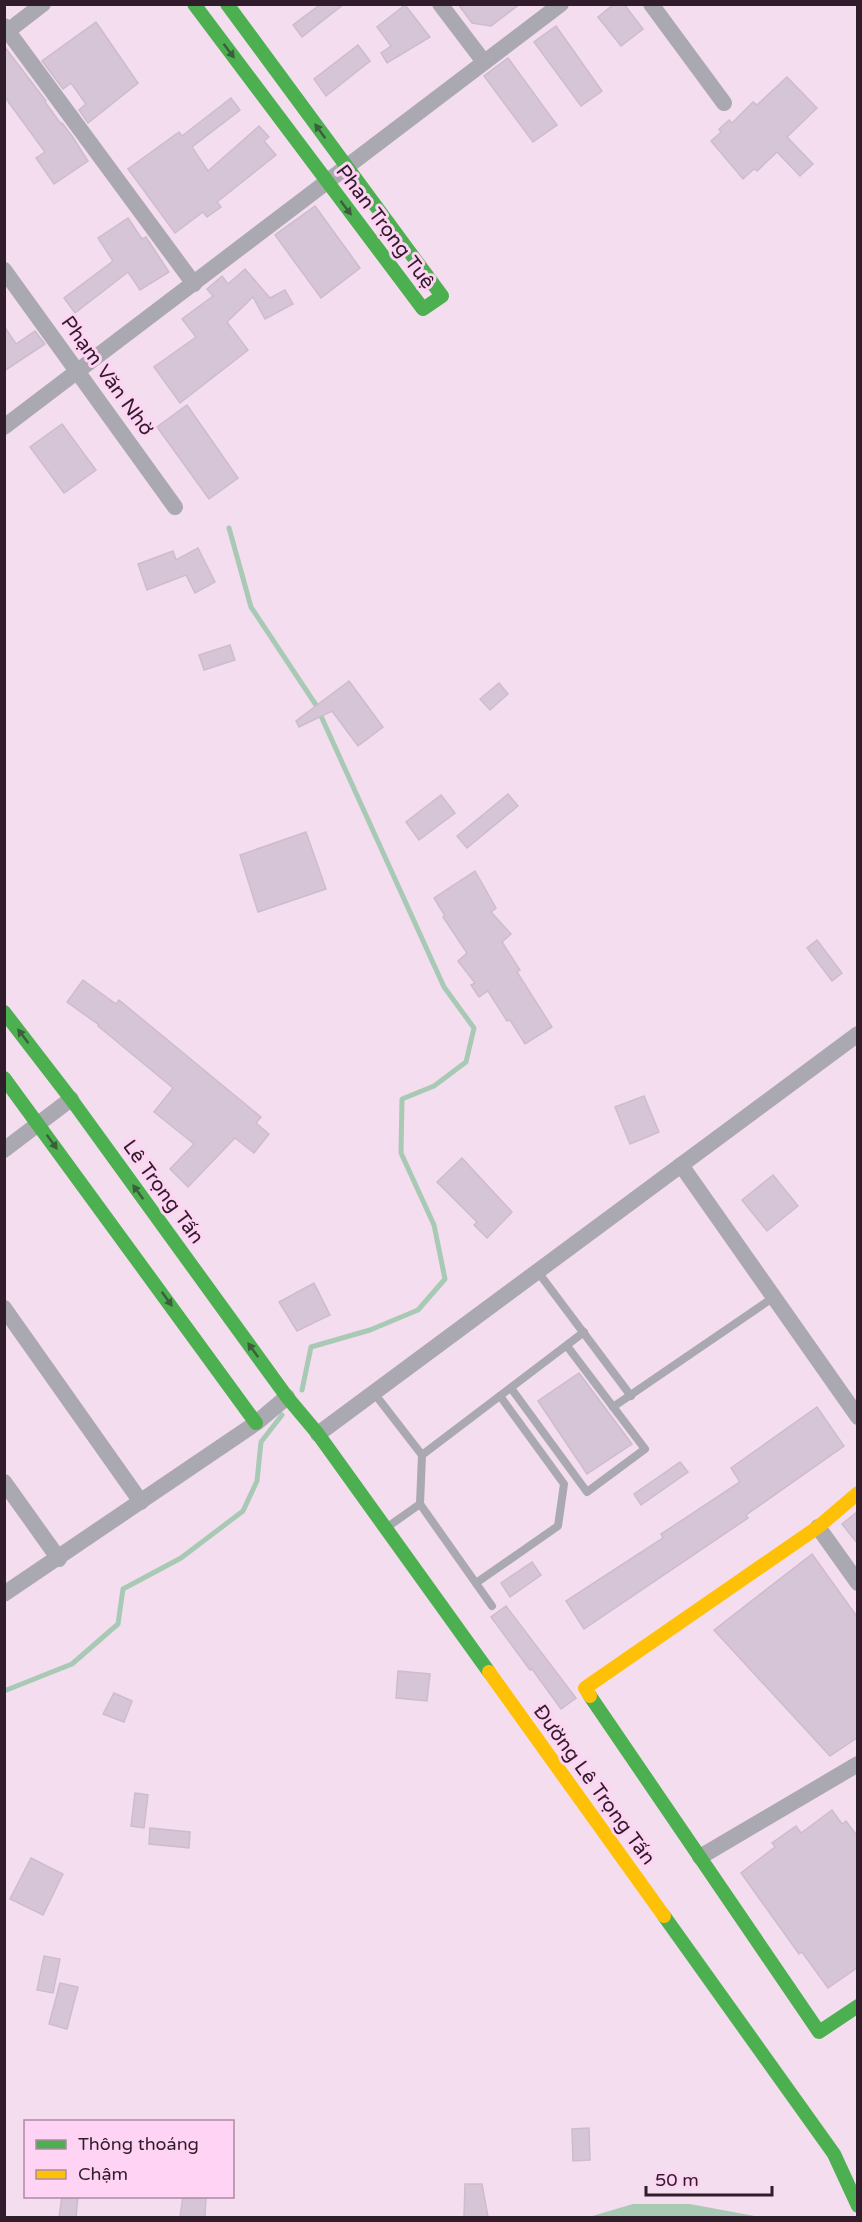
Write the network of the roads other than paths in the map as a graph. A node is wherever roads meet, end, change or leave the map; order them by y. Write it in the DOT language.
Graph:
graph roads {
  1 [pos="43,4"];
  2 [pos="194,4"];
  3 [pos="228,4"];
  4 [pos="440,4"];
  5 [pos="561,4"];
  6 [pos="651,4"];
  7 [pos="6,30"];
  8 [pos="484,62"];
  9 [pos="724,103"];
  10 [pos="347,168"];
  11 [pos="327,183"];
  12 [pos="4,270"];
  13 [pos="194,284"];
  14 [pos="78,372"];
  15 [pos="4,427"];
  16 [pos="175,507"];
  17 [pos="4,1012"];
  18 [pos="858,1034"];
  19 [pos="4,1078"];
  20 [pos="71,1099"];
  21 [pos="39,1123"];
  22 [pos="4,1150"];
  23 [pos="681,1165"];
  24 [pos="538,1272"];
  25 [pos="774,1297"];
  26 [pos="4,1308"];
  27 [pos="584,1332"];
  28 [pos="567,1346"];
  29 [pos="511,1388"];
  30 [pos="374,1393"];
  31 [pos="500,1395"];
  32 [pos="631,1396"];
  33 [pos="287,1398"];
  34 [pos="614,1407"];
  35 [pos="858,1417"];
  36 [pos="256,1423"];
  37 [pos="318,1434"];
  38 [pos="422,1455"];
  39 [pos="4,1482"];
  40 [pos="858,1493"];
  41 [pos="141,1502"];
  42 [pos="420,1504"];
  43 [pos="818,1527"];
  44 [pos="385,1528"];
  45 [pos="59,1559"];
  46 [pos="476,1583"];
  47 [pos="858,1583"];
  48 [pos="4,1594"];
  49 [pos="492,1606"];
  50 [pos="858,1764"];
  51 [pos="700,1857"];
  52 [pos="858,2006"];
  53 [pos="857,2205"];
  1 -- 7 [label="street"];
  2 -- 11 [label="street, Phan Trọng Tuệ, one-way"];
  10 -- 3 [label="street, Phan Trọng Tuệ, one-way"];
  4 -- 8 [label="street"];
  5 -- 8 [label="street"];
  6 -- 9 [label="street"];
  7 -- 13 [label="street"];
  8 -- 10 [label="street"];
  10 -- 11 [label="street"];
  11 -- 10 [label="street, Phan Trọng Tuệ, one-way"];
  11 -- 13 [label="street"];
  12 -- 14 [label="street, Phạm Văn Nhờ"];
  13 -- 14 [label="street"];
  14 -- 15 [label="street"];
  14 -- 16 [label="street, Phạm Văn Nhờ"];
  20 -- 17 [label="street, Lê Trọng Tấn, one-way"];
  18 -- 23 [label="street"];
  19 -- 21 [label="street"];
  20 -- 21 [label="street"];
  33 -- 20 [label="street, Lê Trọng Tấn, one-way"];
  21 -- 22 [label="street"];
  21 -- 36 [label="street, one-way"];
  23 -- 24 [label="street"];
  23 -- 25 [label="street"];
  24 -- 27 [label="lane"];
  24 -- 30 [label="street"];
  25 -- 32 [label="lane"];
  25 -- 35 [label="street"];
  26 -- 41 [label="street"];
  27 -- 28 [label="lane"];
  27 -- 32 [label="lane"];
  28 -- 29 [label="lane"];
  28 -- 34 [label="lane"];
  29 -- 31 [label="lane"];
  29 -- 34 [label="lane"];
  30 -- 37 [label="street"];
  30 -- 38 [label="lane"];
  31 -- 38 [label="lane"];
  31 -- 46 [label="lane"];
  32 -- 34 [label="lane"];
  33 -- 36 [label="street"];
  33 -- 37 [label="street, Đường Lê Trọng Tấn"];
  36 -- 41 [label="street"];
  37 -- 44 [label="street, Đường Lê Trọng Tấn"];
  38 -- 42 [label="lane"];
  39 -- 45 [label="street"];
  40 -- 43 [label="street"];
  41 -- 45 [label="street"];
  42 -- 44 [label="lane"];
  42 -- 46 [label="lane"];
  43 -- 47 [label="street"];
  43 -- 51 [label="street"];
  44 -- 53 [label="street, Đường Lê Trọng Tấn"];
  45 -- 48 [label="street"];
  46 -- 49 [label="lane"];
  50 -- 51 [label="street"];
  51 -- 52 [label="street"];
}
